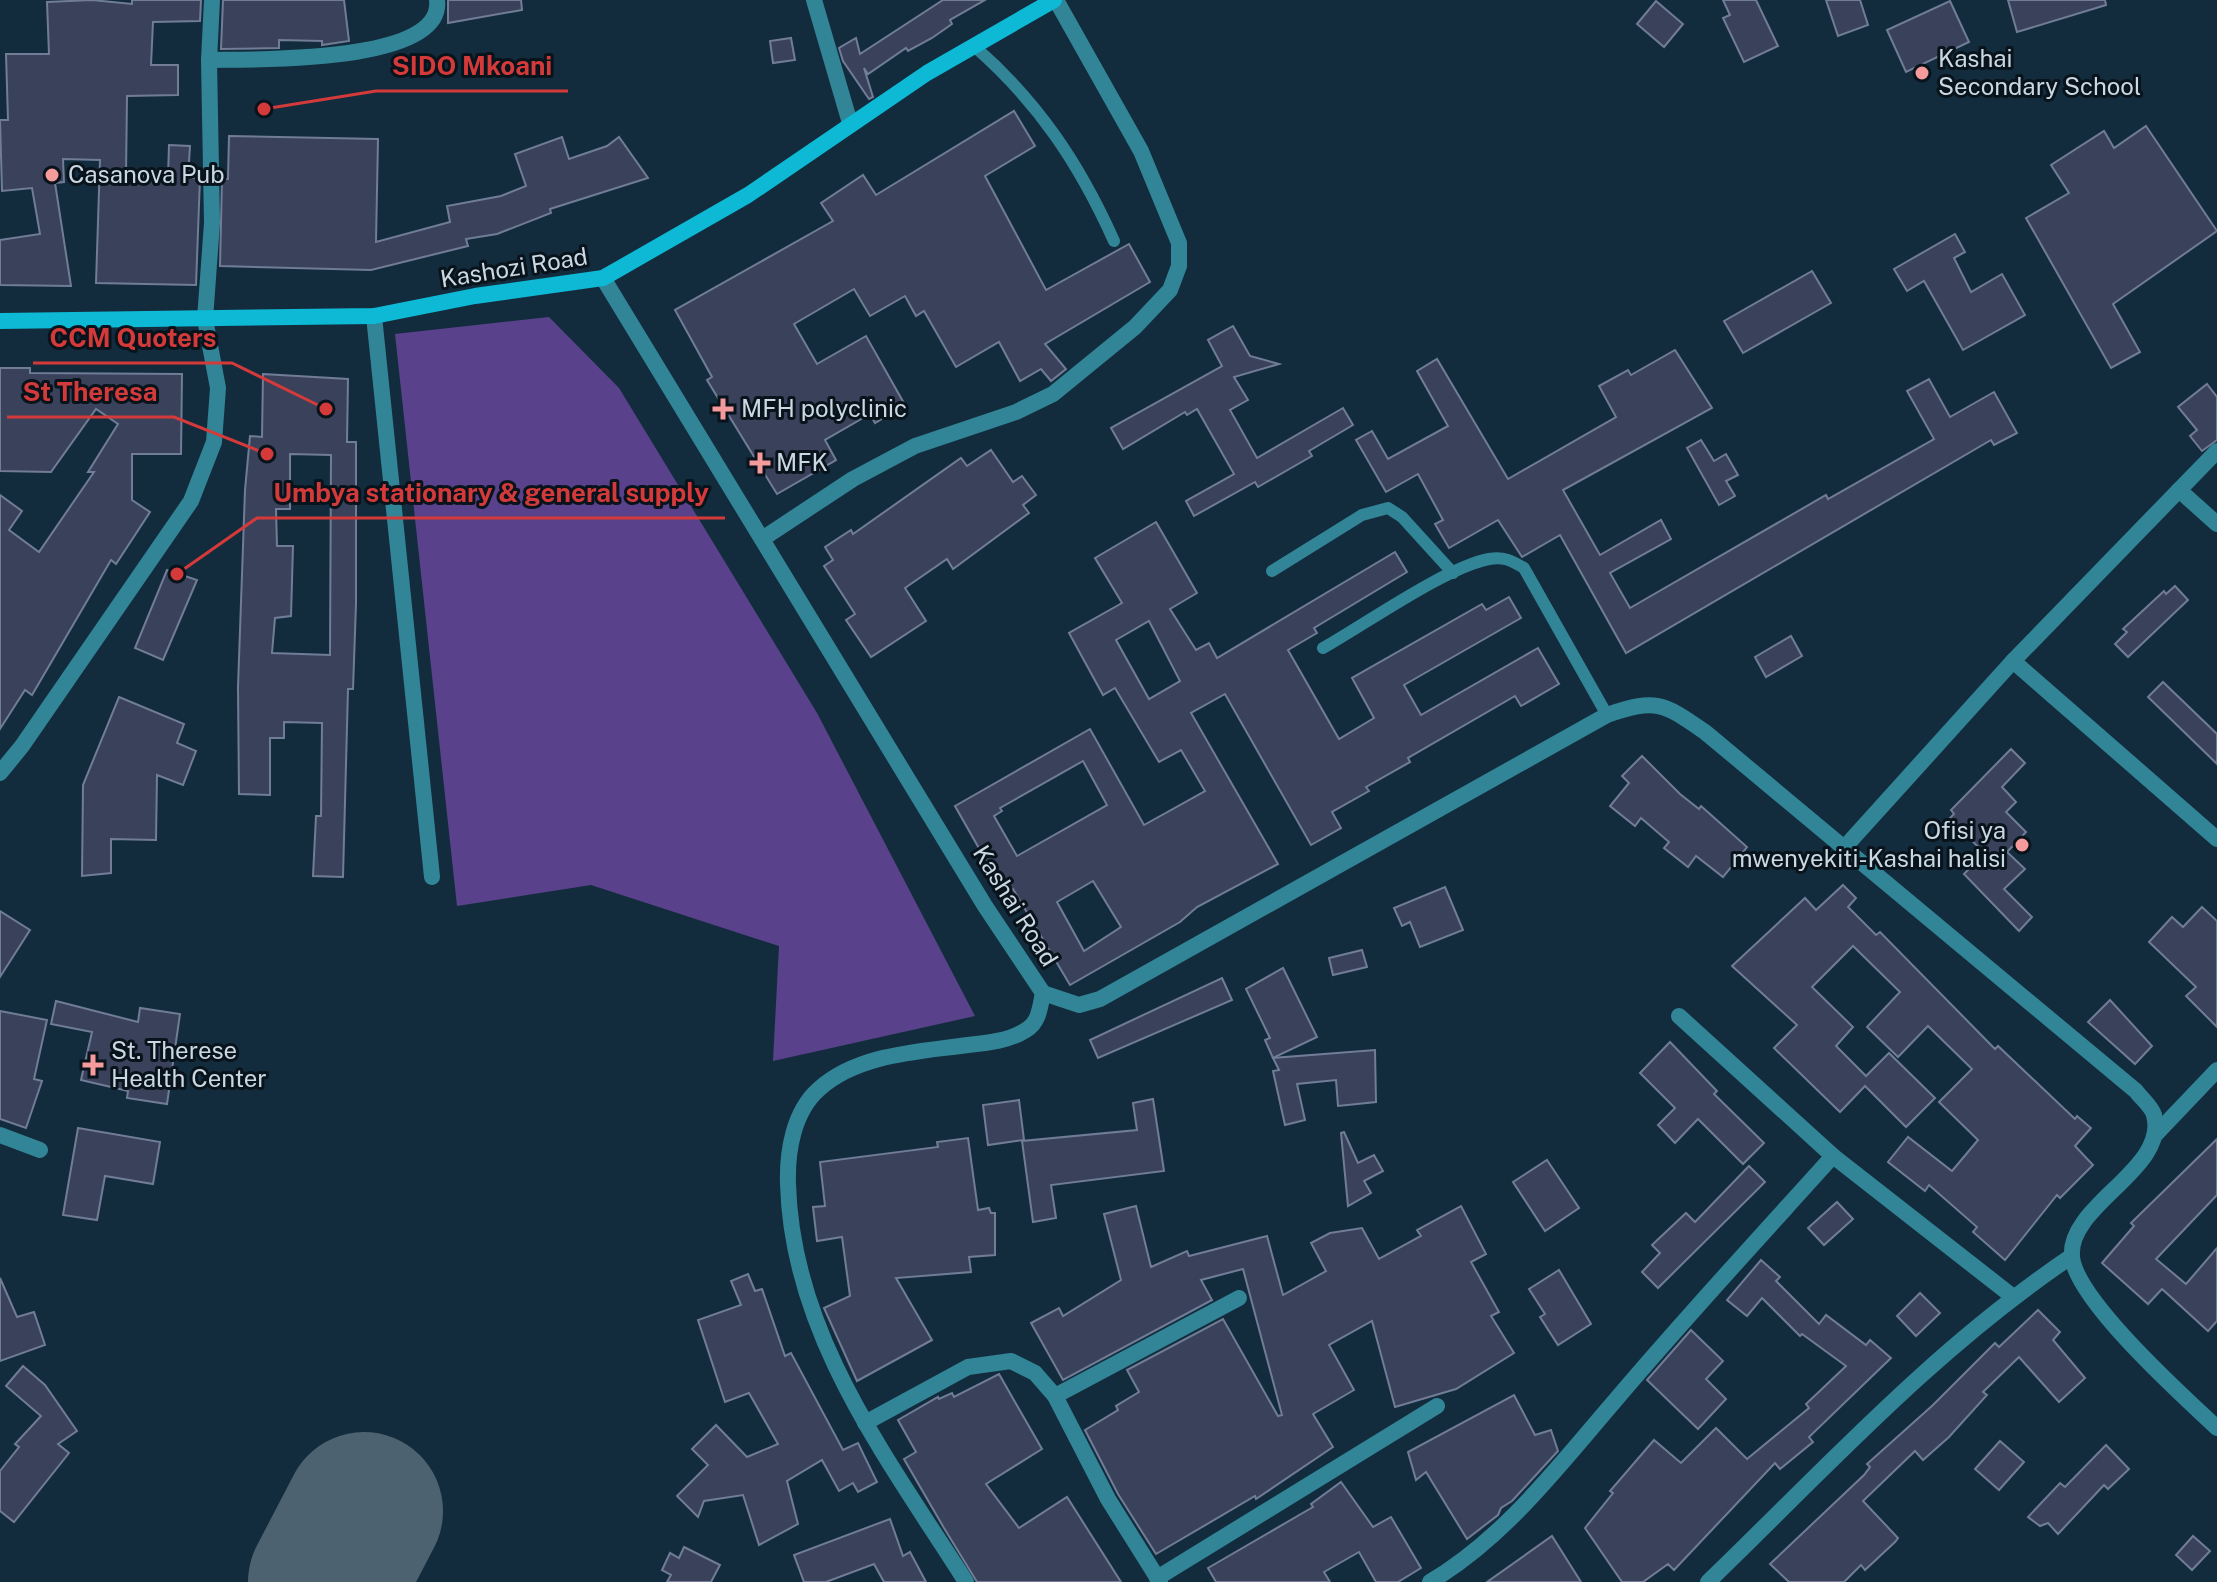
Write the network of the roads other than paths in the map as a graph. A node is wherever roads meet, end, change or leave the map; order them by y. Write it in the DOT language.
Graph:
graph roads {
  1 [pos="212,0"];
  2 [pos="437,0"];
  3 [pos="814,0"];
  4 [pos="1055,0"];
  5 [pos="974,46"];
  6 [pos="209,60"];
  7 [pos="850,123"];
  8 [pos="1114,241"];
  9 [pos="603,278"];
  10 [pos="374,316"];
  11 [pos="205,319"];
  12 [pos="0,321"];
  13 [pos="2217,451"];
  14 [pos="2179,490"];
  15 [pos="2217,524"];
  16 [pos="762,539"];
  17 [pos="1272,571"];
  18 [pos="1453,573"];
  19 [pos="1323,648"];
  20 [pos="2013,661"];
  21 [pos="1607,715"];
  22 [pos="0,773"];
  23 [pos="2217,839"];
  24 [pos="1844,848"];
  25 [pos="432,877"];
  26 [pos="1043,993"];
  27 [pos="1679,1016"];
  28 [pos="2217,1070"];
  29 [pos="2156,1134"];
  30 [pos="0,1135"];
  31 [pos="40,1150"];
  32 [pos="1833,1156"];
  33 [pos="2072,1256"];
  34 [pos="2012,1296"];
  35 [pos="1239,1298"];
  36 [pos="1055,1396"];
  37 [pos="1437,1406"];
  38 [pos="865,1423"];
  39 [pos="2217,1428"];
  40 [pos="1158,1580"];
  41 [pos="966,1582"];
  42 [pos="1430,1582"];
  43 [pos="1708,1582"];
  1 -- 6 [label="street"];
  2 -- 6 [label="street"];
  3 -- 7 [label="street"];
  4 -- 5 [label="main road, Kashozi Road"];
  4 -- 16 [label="street"];
  5 -- 7 [label="main road, Kashozi Road"];
  5 -- 8 [label="lane"];
  6 -- 11 [label="street"];
  7 -- 9 [label="main road, Kashozi Road"];
  9 -- 10 [label="main road, Kashozi Road"];
  9 -- 16 [label="street, Kashai Road"];
  10 -- 11 [label="main road, Kashozi Road"];
  10 -- 25 [label="street"];
  11 -- 12 [label="main road, Kashozi Road"];
  11 -- 22 [label="street"];
  13 -- 14 [label="street"];
  14 -- 15 [label="street"];
  14 -- 20 [label="street"];
  16 -- 26 [label="street, Kashai Road"];
  17 -- 18 [label="lane"];
  18 -- 19 [label="lane"];
  18 -- 21 [label="lane"];
  20 -- 23 [label="street"];
  20 -- 24 [label="street"];
  21 -- 24 [label="street"];
  21 -- 26 [label="street"];
  24 -- 29 [label="street"];
  26 -- 38 [label="street, Kashai Road"];
  27 -- 32 [label="street"];
  28 -- 29 [label="street"];
  29 -- 33 [label="street"];
  30 -- 31 [label="street"];
  32 -- 34 [label="street"];
  32 -- 42 [label="street"];
  33 -- 34 [label="street"];
  33 -- 39 [label="street"];
  34 -- 43 [label="street"];
  35 -- 36 [label="street"];
  36 -- 38 [label="street"];
  36 -- 40 [label="street"];
  37 -- 40 [label="street"];
  38 -- 41 [label="street, Kashai Road"];
}
